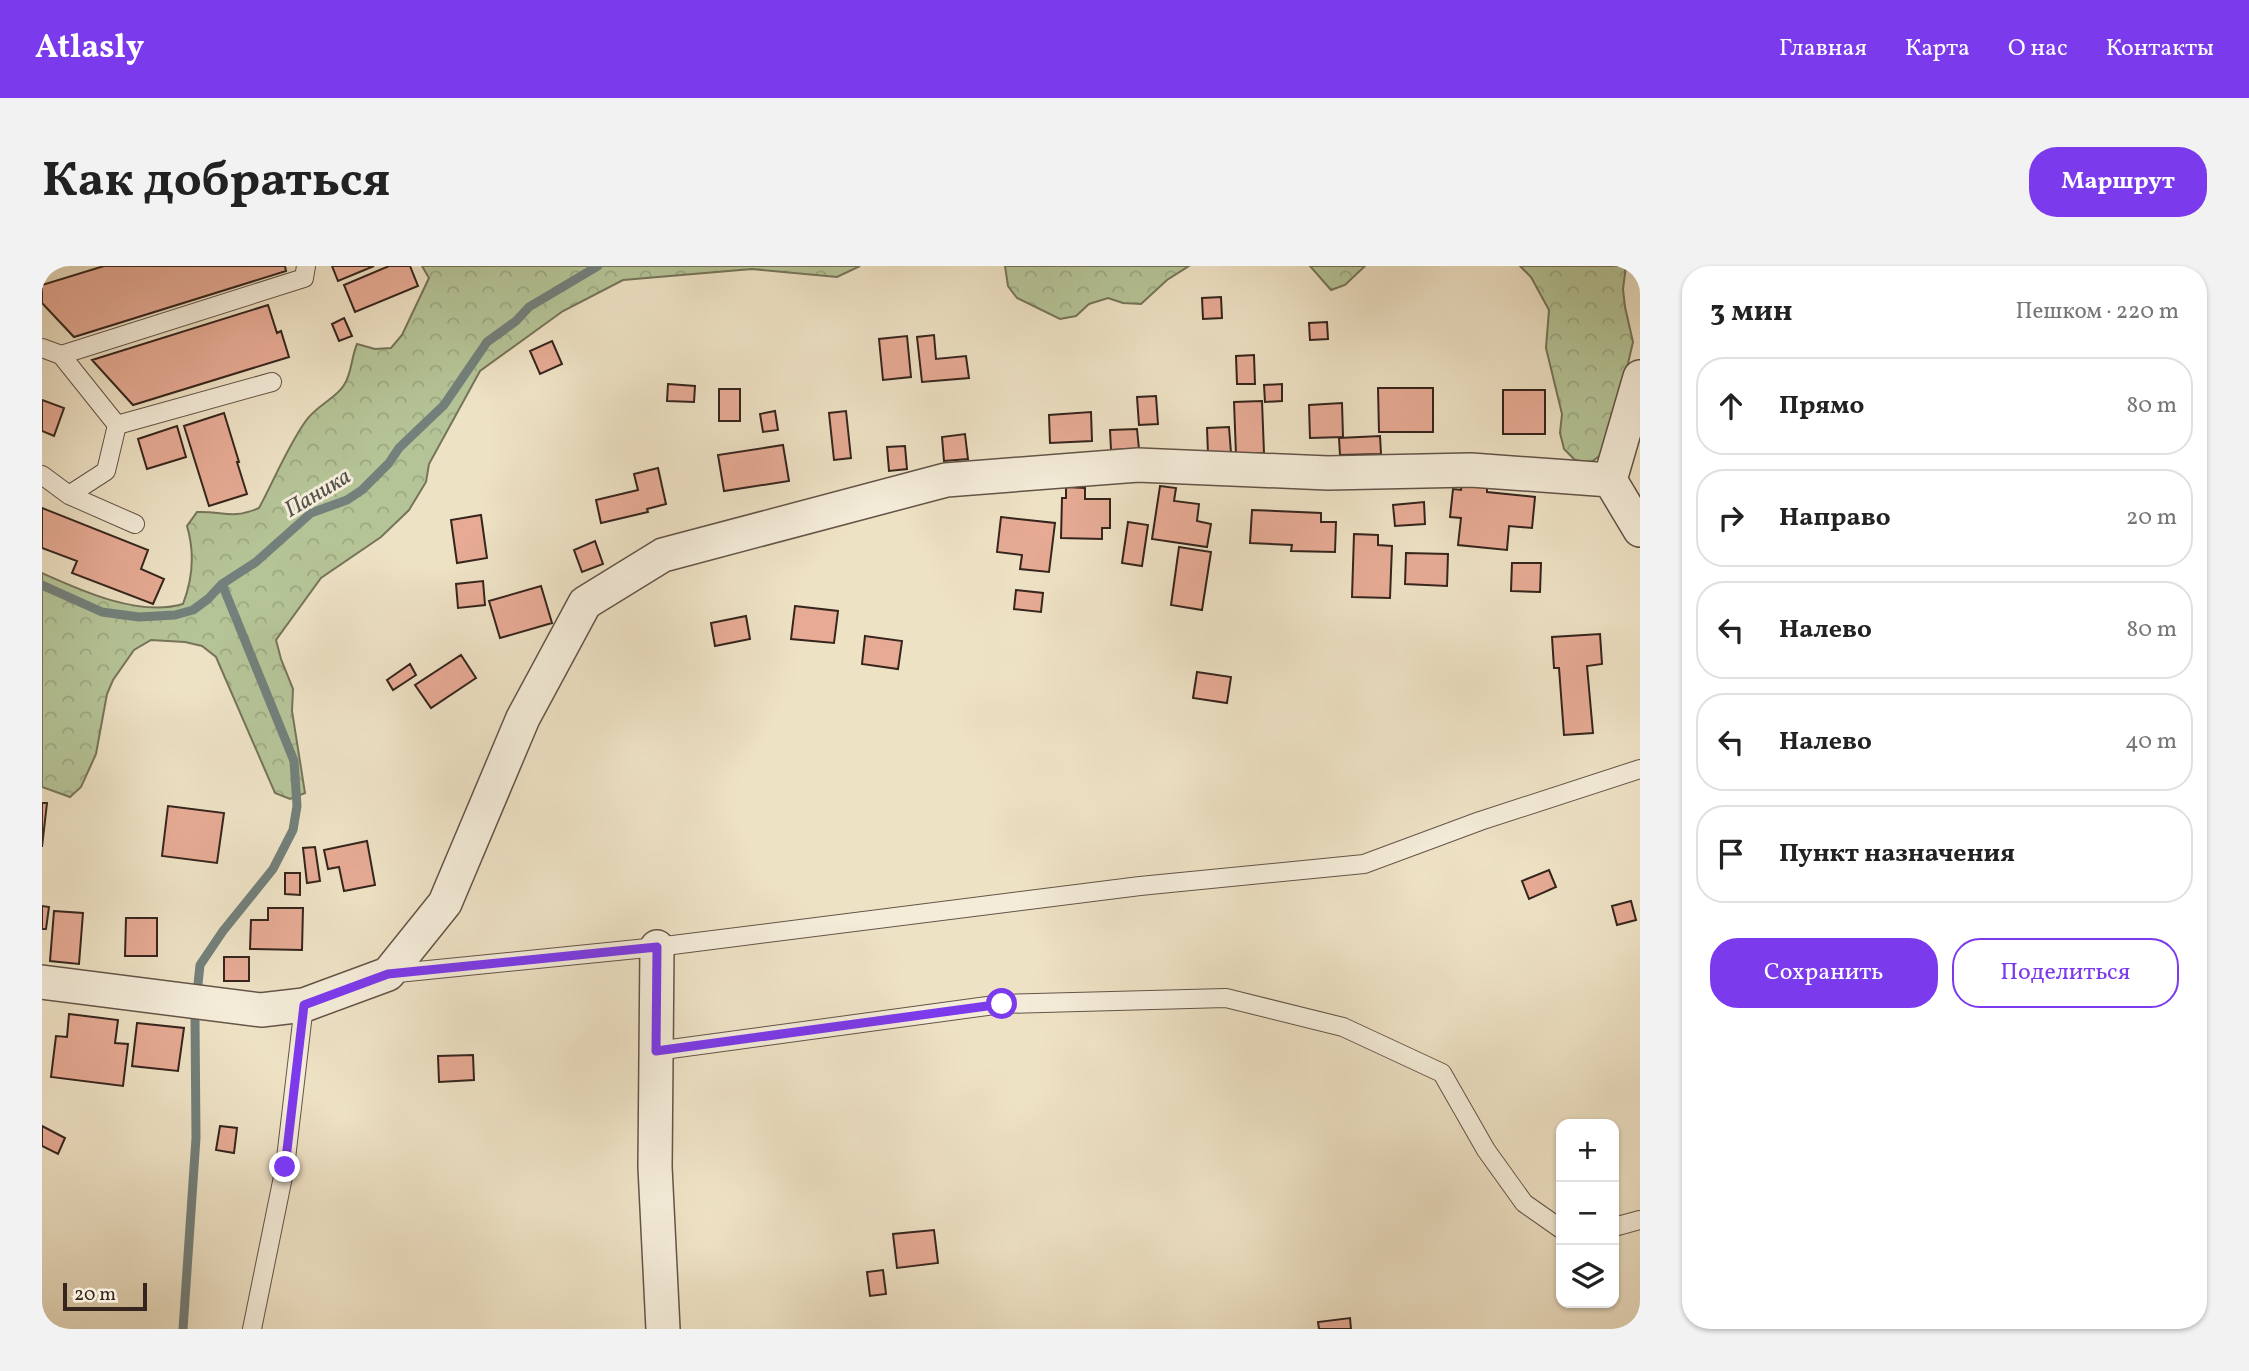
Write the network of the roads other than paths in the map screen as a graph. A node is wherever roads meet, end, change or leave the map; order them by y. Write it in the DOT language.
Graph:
graph roads {
  1 [pos="306,266"];
  2 [pos="42,348"];
  3 [pos="61,355"];
  4 [pos="1640,377"];
  5 [pos="272,382"];
  6 [pos="117,425"];
  7 [pos="42,475"];
  8 [pos="1610,480"];
  9 [pos="69,495"];
  10 [pos="135,524"];
  11 [pos="1640,530"];
  12 [pos="1640,769"];
  13 [pos="657,947"];
  14 [pos="388,974"];
  15 [pos="42,982"];
  16 [pos="304,1005"];
  17 [pos="656,1051"];
  18 [pos="1640,1220"];
  19 [pos="1556,1226"];
  20 [pos="1619,1226"];
  21 [pos="252,1329"];
  22 [pos="663,1329"];
  1 -- 3 [label="lane"];
  2 -- 3 [label="lane"];
  3 -- 6 [label="lane"];
  4 -- 8 [label="street"];
  5 -- 6 [label="lane"];
  6 -- 9 [label="lane"];
  7 -- 9 [label="lane"];
  8 -- 11 [label="street"];
  8 -- 14 [label="street"];
  9 -- 10 [label="lane"];
  12 -- 13 [label="lane"];
  13 -- 14 [label="lane"];
  13 -- 17 [label="street"];
  14 -- 16 [label="street"];
  15 -- 16 [label="street"];
  16 -- 21 [label="lane"];
  17 -- 19 [label="lane"];
  17 -- 22 [label="street"];
  18 -- 20 [label="lane"];
}
